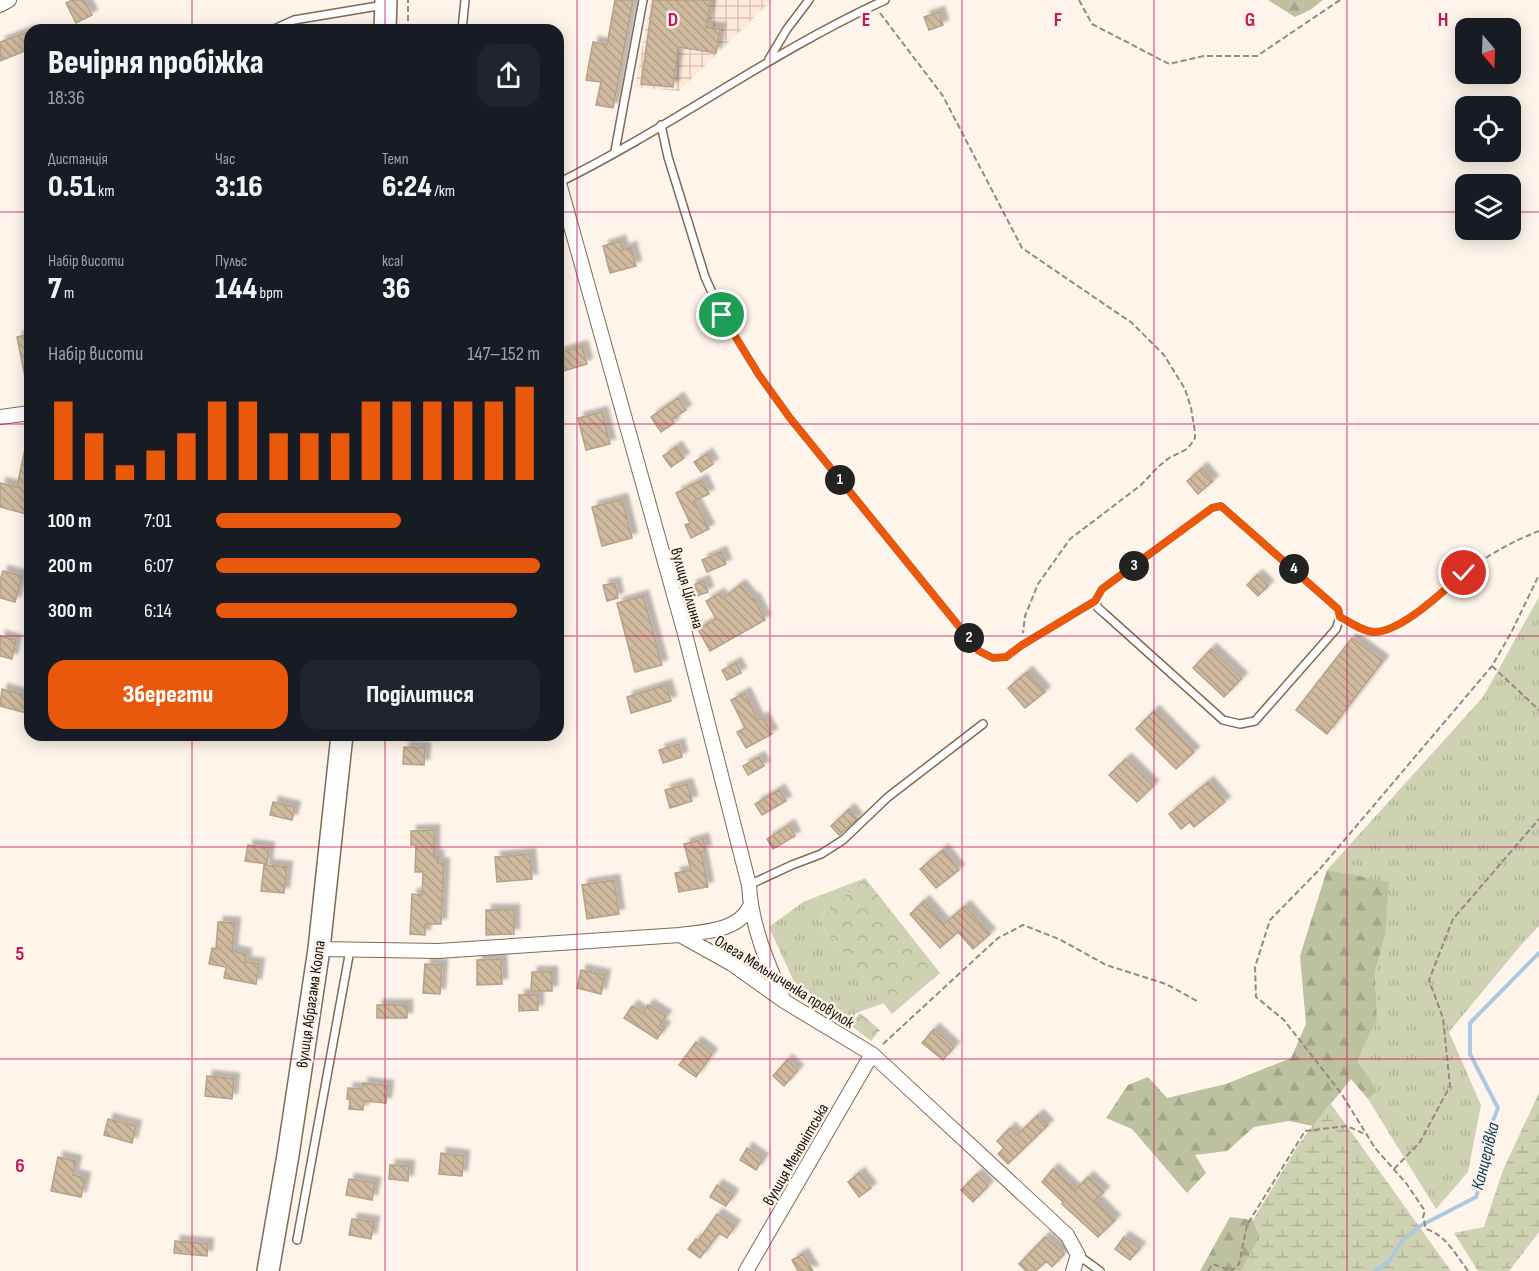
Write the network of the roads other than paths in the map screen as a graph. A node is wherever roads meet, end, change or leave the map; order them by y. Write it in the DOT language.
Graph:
graph roads {
  1 [pos="9,0"];
  2 [pos="465,0"];
  3 [pos="643,0"];
  4 [pos="809,0"];
  5 [pos="885,0"];
  6 [pos="386,2"];
  7 [pos="0,5"];
  8 [pos="285,24"];
  9 [pos="385,24"];
  10 [pos="463,24"];
  11 [pos="767,61"];
  12 [pos="661,125"];
  13 [pos="615,151"];
  14 [pos="564,180"];
  15 [pos="564,204"];
  16 [pos="24,414"];
  17 [pos="0,417"];
  18 [pos="1095,601"];
  19 [pos="1423,609"];
  20 [pos="1340,617"];
  21 [pos="983,724"];
  22 [pos="341,741"];
  23 [pos="749,885"];
  24 [pos="750,906"];
  25 [pos="680,935"];
  26 [pos="319,949"];
  27 [pos="350,950"];
  28 [pos="784,1001"];
  29 [pos="872,1054"];
  30 [pos="297,1240"];
  31 [pos="1078,1255"];
  32 [pos="268,1271"];
  33 [pos="746,1271"];
  34 [pos="1072,1271"];
  35 [pos="1100,1271"];
  1 -- 7 [label="street"];
  2 -- 10 [label="lane"];
  3 -- 13 [label="lane"];
  4 -- 11 [label="lane"];
  5 -- 11 [label="lane"];
  6 -- 8 [label="lane"];
  6 -- 9 [label="main road"];
  11 -- 12 [label="lane"];
  12 -- 13 [label="lane"];
  12 -- 18 [label="lane"];
  13 -- 14 [label="lane"];
  15 -- 23 [label="street, вулиця Цілинна"];
  16 -- 17 [label="street"];
  18 -- 20 [label="lane"];
  18 -- 20 [label="lane"];
  19 -- 20 [label="lane"];
  21 -- 23 [label="lane"];
  22 -- 26 [label="main road, вулиця Абрагама Коопа"];
  23 -- 24 [label="street, вулиця Цілинна"];
  24 -- 25 [label="street"];
  24 -- 28 [label="street, вулиця Цілинна"];
  25 -- 27 [label="street"];
  25 -- 28 [label="street, Олега Мельниченка провулок"];
  26 -- 27 [label="street"];
  26 -- 32 [label="main road, вулиця Абрагама Коопа"];
  27 -- 30 [label="lane"];
  28 -- 29 [label="street, Олега Мельниченка провулок"];
  29 -- 31 [label="street, Олега Мельниченка провулок"];
  29 -- 33 [label="street, вулиця Менонітська"];
  31 -- 34 [label="street"];
  31 -- 35 [label="lane"];
}
